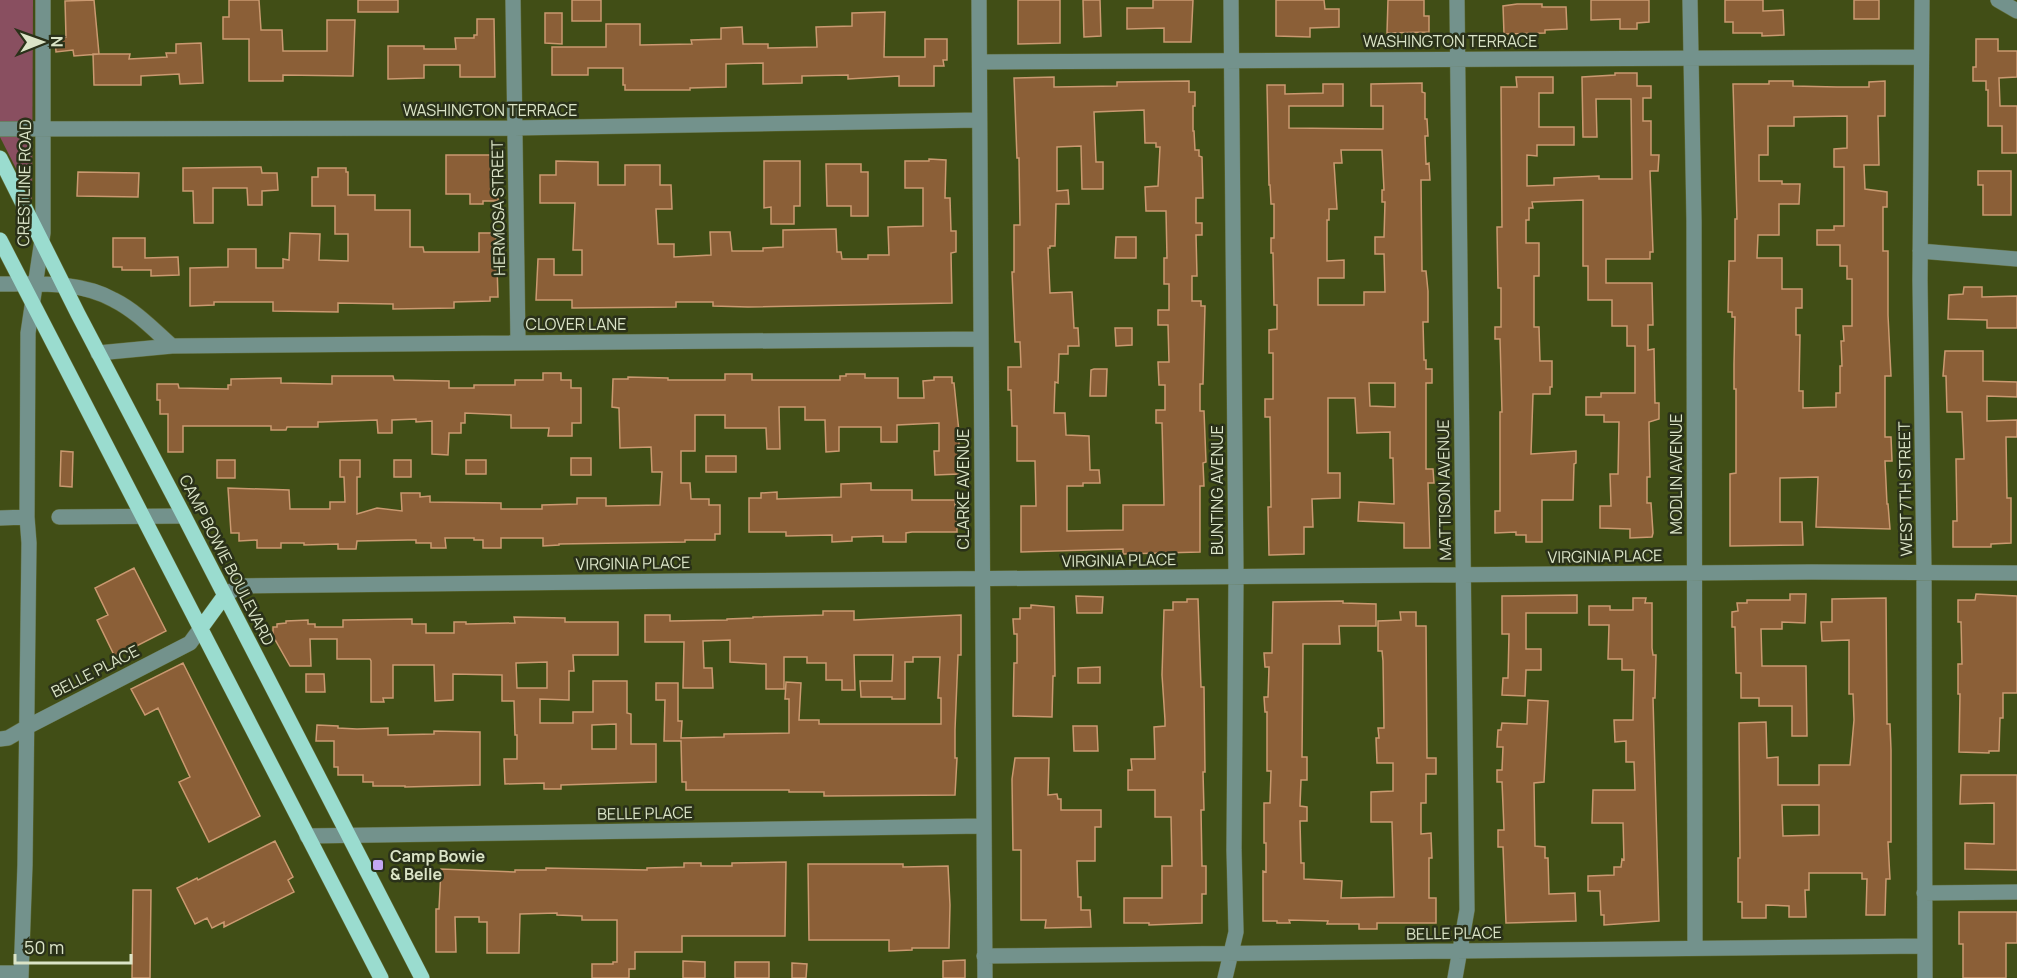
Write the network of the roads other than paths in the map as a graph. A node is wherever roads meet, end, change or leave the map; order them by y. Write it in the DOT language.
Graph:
graph roads {
  1 [pos="43,0"];
  2 [pos="513,0"];
  3 [pos="979,0"];
  4 [pos="1231,0"];
  5 [pos="1457,0"];
  6 [pos="1690,0"];
  7 [pos="1922,0"];
  8 [pos="1998,0"];
  9 [pos="2017,11"];
  10 [pos="1921,57"];
  11 [pos="1691,58"];
  12 [pos="1458,59"];
  13 [pos="1232,60"];
  14 [pos="980,62"];
  15 [pos="979,120"];
  16 [pos="514,128"];
  17 [pos="0,129"];
  18 [pos="44,129"];
  19 [pos="0,158"];
  20 [pos="0,240"];
  21 [pos="42,243"];
  22 [pos="1920,251"];
  23 [pos="2017,259"];
  24 [pos="0,284"];
  25 [pos="29,284"];
  26 [pos="63,285"];
  27 [pos="33,305"];
  28 [pos="980,339"];
  29 [pos="518,343"];
  30 [pos="172,346"];
  31 [pos="98,353"];
  32 [pos="184,516"];
  33 [pos="59,517"];
  34 [pos="143,517"];
  35 [pos="0,518"];
  36 [pos="27,518"];
  37 [pos="1694,573"];
  38 [pos="1924,573"];
  39 [pos="2017,573"];
  40 [pos="1463,576"];
  41 [pos="1236,577"];
  42 [pos="982,579"];
  43 [pos="225,595"];
  44 [pos="201,628"];
  45 [pos="27,727"];
  46 [pos="0,739"];
  47 [pos="984,826"];
  48 [pos="348,835"];
  49 [pos="307,836"];
  50 [pos="1924,892"];
  51 [pos="2017,892"];
  52 [pos="1925,946"];
  53 [pos="1695,948"];
  54 [pos="1459,951"];
  55 [pos="1230,953"];
  56 [pos="984,956"];
  57 [pos="0,973"];
  58 [pos="21,975"];
  59 [pos="381,978"];
  60 [pos="422,978"];
  61 [pos="985,978"];
  62 [pos="1225,978"];
  63 [pos="1455,978"];
  64 [pos="1925,978"];
  1 -- 18 [label="street, CRESTLINE ROAD"];
  2 -- 16 [label="street, HERMOSA STREET"];
  3 -- 14 [label="street, CLARKE AVENUE"];
  4 -- 13 [label="street, BUNTING AVENUE"];
  5 -- 12 [label="street, MATTISON AVENUE"];
  6 -- 11 [label="street, MODLIN AVENUE"];
  7 -- 10 [label="street, WEST 7TH STREET"];
  8 -- 9 [label="street"];
  10 -- 11 [label="street, WASHINGTON TERRACE"];
  10 -- 22 [label="street, WEST 7TH STREET"];
  11 -- 12 [label="street, WASHINGTON TERRACE"];
  11 -- 37 [label="street, MODLIN AVENUE"];
  12 -- 13 [label="street, WASHINGTON TERRACE"];
  12 -- 40 [label="street, MATTISON AVENUE"];
  13 -- 14 [label="street, WASHINGTON TERRACE"];
  13 -- 41 [label="street, BUNTING AVENUE"];
  14 -- 15 [label="street, CLARKE AVENUE"];
  15 -- 16 [label="street, WASHINGTON TERRACE"];
  15 -- 28 [label="street, CLARKE AVENUE"];
  16 -- 18 [label="street, WASHINGTON TERRACE"];
  16 -- 29 [label="street, HERMOSA STREET"];
  17 -- 18 [label="street, WASHINGTON TERRACE"];
  18 -- 21 [label="street, CRESTLINE ROAD"];
  19 -- 21 [label="main road, CAMP BOWIE BOULEVARD"];
  20 -- 25 [label="main road"];
  21 -- 25 [label="street, CRESTLINE ROAD"];
  21 -- 26 [label="main road, CAMP BOWIE BOULEVARD"];
  22 -- 23 [label="street"];
  22 -- 38 [label="street, WEST 7TH STREET"];
  24 -- 25 [label="street"];
  25 -- 26 [label="street"];
  25 -- 27 [label="main road"];
  26 -- 30 [label="street"];
  26 -- 31 [label="main road, CAMP BOWIE BOULEVARD"];
  27 -- 34 [label="main road"];
  27 -- 36 [label="street"];
  28 -- 29 [label="street, CLOVER LANE"];
  28 -- 42 [label="street, CLARKE AVENUE"];
  29 -- 30 [label="street, CLOVER LANE"];
  30 -- 31 [label="street, CLOVER LANE"];
  31 -- 32 [label="main road, CAMP BOWIE BOULEVARD"];
  32 -- 34 [label="street"];
  32 -- 43 [label="main road, CAMP BOWIE BOULEVARD"];
  33 -- 34 [label="street"];
  34 -- 44 [label="main road"];
  35 -- 36 [label="street"];
  36 -- 45 [label="street"];
  37 -- 38 [label="street, VIRGINIA PLACE"];
  37 -- 40 [label="street, VIRGINIA PLACE"];
  37 -- 53 [label="street, MODLIN AVENUE"];
  38 -- 39 [label="street, VIRGINIA PLACE"];
  38 -- 50 [label="street, WEST 7TH STREET"];
  40 -- 41 [label="street, VIRGINIA PLACE"];
  40 -- 54 [label="street, MATTISON AVENUE"];
  41 -- 42 [label="street, VIRGINIA PLACE"];
  41 -- 55 [label="street, BUNTING AVENUE"];
  42 -- 43 [label="street, VIRGINIA PLACE"];
  42 -- 47 [label="street, CLARKE AVENUE"];
  43 -- 44 [label="main road"];
  43 -- 48 [label="main road, CAMP BOWIE BOULEVARD"];
  44 -- 45 [label="street, BELLE PLACE"];
  44 -- 49 [label="main road"];
  45 -- 46 [label="street, BELLE PLACE"];
  45 -- 58 [label="street"];
  47 -- 48 [label="street, BELLE PLACE"];
  47 -- 56 [label="street, CLARKE AVENUE"];
  48 -- 49 [label="street, BELLE PLACE"];
  48 -- 60 [label="main road, CAMP BOWIE BOULEVARD"];
  49 -- 59 [label="main road"];
  50 -- 51 [label="street"];
  50 -- 52 [label="street, WEST 7TH STREET"];
  52 -- 53 [label="street, BELLE PLACE"];
  52 -- 64 [label="street, WEST 7TH STREET"];
  53 -- 54 [label="street, BELLE PLACE"];
  54 -- 55 [label="street, BELLE PLACE"];
  54 -- 63 [label="street, MATTISON AVENUE"];
  55 -- 56 [label="street, BELLE PLACE"];
  55 -- 62 [label="street, BUNTING AVENUE"];
  56 -- 61 [label="street, CLARKE AVENUE"];
  57 -- 58 [label="street"];
}
